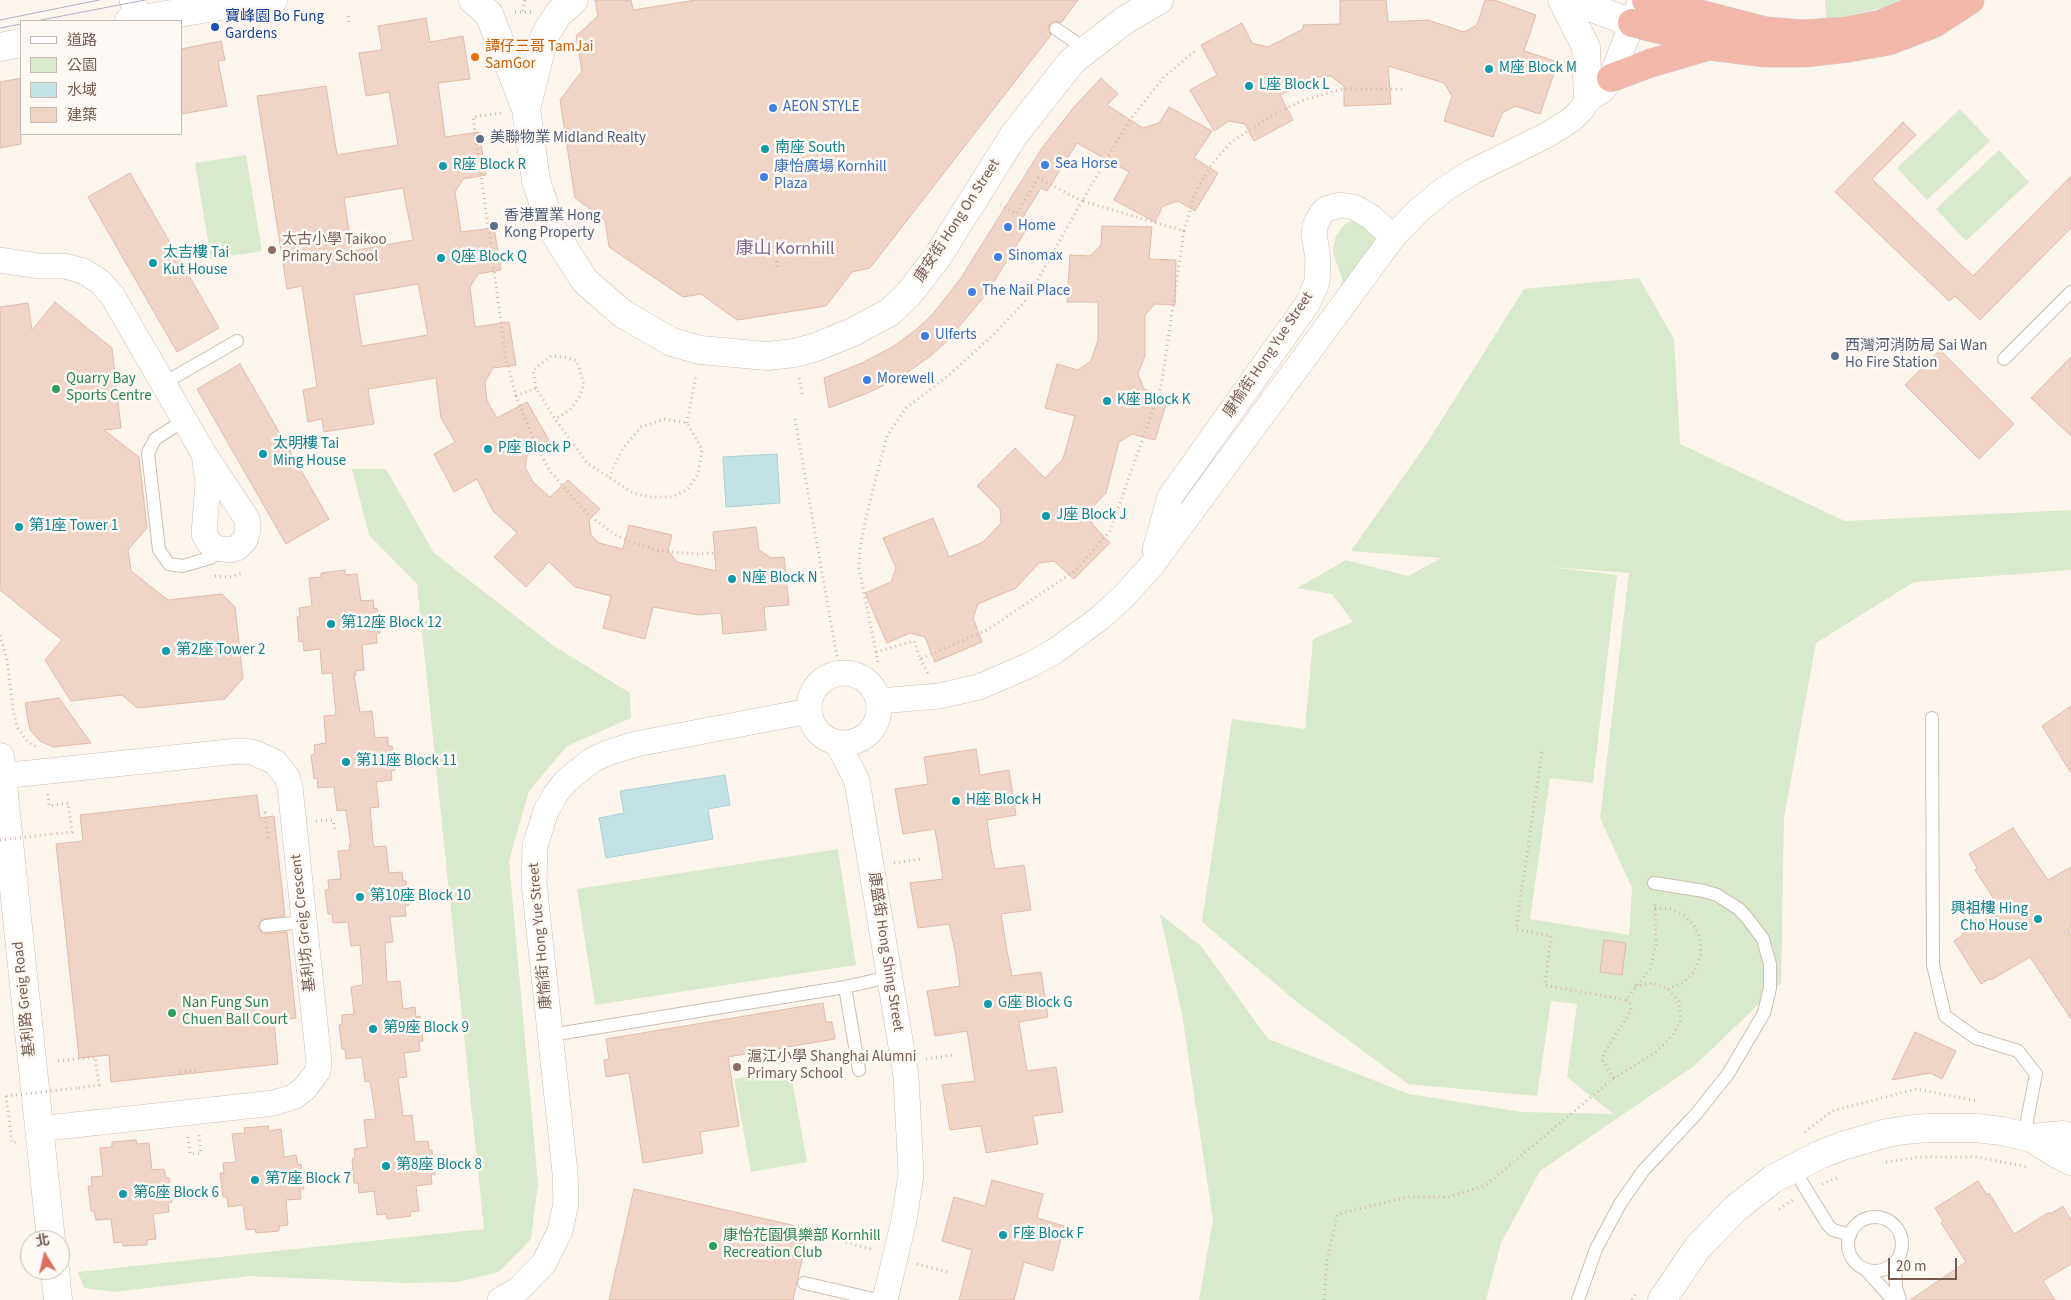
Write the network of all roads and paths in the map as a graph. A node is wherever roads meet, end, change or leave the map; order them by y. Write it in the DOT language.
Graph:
graph roads {
  1 [pos="273,0"];
  2 [pos="525,0"];
  3 [pos="1159,0"];
  4 [pos="1562,0"];
  5 [pos="1585,0"];
  6 [pos="1934,0"];
  7 [pos="1970,0"];
  8 [pos="481,7"];
  9 [pos="566,7"];
  10 [pos="1640,8"];
  11 [pos="523,11"];
  12 [pos="134,13"];
  13 [pos="348,16"];
  14 [pos="349,23"];
  15 [pos="1056,29"];
  16 [pos="20,43"];
  17 [pos="1709,46"];
  18 [pos="0,47"];
  19 [pos="1195,51"];
  20 [pos="1083,52"];
  21 [pos="1611,78"];
  22 [pos="1406,89"];
  23 [pos="1588,99"];
  24 [pos="515,111"];
  25 [pos="1082,201"];
  26 [pos="1000,204"];
  27 [pos="1184,231"];
  28 [pos="1393,236"];
  29 [pos="0,260"];
  30 [pos="777,261"];
  31 [pos="778,268"];
  32 [pos="2071,292"];
  33 [pos="237,341"];
  34 [pos="2004,359"];
  35 [pos="696,375"];
  36 [pos="799,378"];
  37 [pos="164,383"];
  38 [pos="536,388"];
  39 [pos="802,394"];
  40 [pos="516,396"];
  41 [pos="555,419"];
  42 [pos="795,419"];
  43 [pos="185,420"];
  44 [pos="687,423"];
  45 [pos="204,454"];
  46 [pos="609,477"];
  47 [pos="222,550"];
  48 [pos="719,553"];
  49 [pos="1152,565"];
  50 [pos="0,634"];
  51 [pos="876,652"];
  52 [pos="837,657"];
  53 [pos="920,659"];
  54 [pos="878,662"];
  55 [pos="931,677"];
  56 [pos="879,701"];
  57 [pos="809,711"];
  58 [pos="1932,718"];
  59 [pos="868,734"];
  60 [pos="837,742"];
  61 [pos="44,752"];
  62 [pos="1542,752"];
  63 [pos="1,766"];
  64 [pos="857,781"];
  65 [pos="54,789"];
  66 [pos="265,813"];
  67 [pos="315,821"];
  68 [pos="335,830"];
  69 [pos="24,832"];
  70 [pos="268,838"];
  71 [pos="0,840"];
  72 [pos="25,842"];
  73 [pos="921,859"];
  74 [pos="891,863"];
  75 [pos="1654,883"];
  76 [pos="1655,908"];
  77 [pos="304,922"];
  78 [pos="266,926"];
  79 [pos="889,977"];
  80 [pos="845,986"];
  81 [pos="1635,986"];
  82 [pos="1668,989"];
  83 [pos="1626,1000"];
  84 [pos="551,1035"];
  85 [pos="952,1055"];
  86 [pos="925,1059"];
  87 [pos="73,1060"];
  88 [pos="199,1070"];
  89 [pos="859,1070"];
  90 [pos="180,1072"];
  91 [pos="1614,1078"];
  92 [pos="47,1087"];
  93 [pos="48,1094"];
  94 [pos="38,1129"];
  95 [pos="198,1129"];
  96 [pos="188,1136"];
  97 [pos="2028,1137"];
  98 [pos="2071,1138"];
  99 [pos="12,1143"];
  100 [pos="2071,1161"];
  101 [pos="1877,1164"];
  102 [pos="1793,1168"];
  103 [pos="2035,1168"];
  104 [pos="1847,1173"];
  105 [pos="1807,1191"];
  106 [pos="1777,1210"];
  107 [pos="50,1230"];
  108 [pos="812,1233"];
  109 [pos="1850,1236"];
  110 [pos="879,1252"];
  111 [pos="1896,1262"];
  112 [pos="917,1264"];
  113 [pos="1866,1270"];
  114 [pos="948,1272"];
  115 [pos="56,1280"];
  116 [pos="804,1283"];
  117 [pos="58,1300"];
  118 [pos="500,1300"];
  119 [pos="878,1300"];
  120 [pos="886,1300"];
  121 [pos="1324,1300"];
  122 [pos="1578,1300"];
  123 [pos="1662,1300"];
  124 [pos="1893,1300"];
  125 [pos="1900,1300"];
  1 -- 12 [label="street"];
  2 -- 11 [label="path"];
  3 -- 20 [label="street, 康安街 Hong On Street"];
  4 -- 23 [label="street"];
  5 -- 10 [label="street"];
  6 -- 10 [label="highway"];
  7 -- 17 [label="highway"];
  8 -- 11 [label="path"];
  8 -- 24 [label="street, 康安街 Hong On Street"];
  9 -- 11 [label="path"];
  9 -- 24 [label="street, 康安街 Hong On Street"];
  10 -- 17 [label="highway"];
  10 -- 21 [label="street, 康愉街 Hong Yue Street"];
  13 -- 14 [label="path"];
  15 -- 20 [label="lane"];
  16 -- 18 [label="street"];
  17 -- 21 [label="highway"];
  19 -- 25 [label="path"];
  20 -- 24 [label="street, 康安街 Hong On Street"];
  21 -- 23 [label="street, 康愉街 Hong Yue Street"];
  22 -- 27 [label="path"];
  23 -- 28 [label="street, 康愉街 Hong Yue Street"];
  24 -- 40 [label="path"];
  25 -- 26 [label="path"];
  25 -- 27 [label="path"];
  25 -- 51 [label="path"];
  27 -- 53 [label="path"];
  28 -- 49 [label="street, 康愉街 Hong Yue Street"];
  28 -- 49 [label="street, 康愉街 Hong Yue Street"];
  29 -- 37 [label="street"];
  30 -- 31 [label="path"];
  32 -- 34 [label="lane"];
  33 -- 37 [label="lane"];
  35 -- 44 [label="path"];
  36 -- 39 [label="path"];
  37 -- 43 [label="street"];
  38 -- 40 [label="path"];
  38 -- 41 [label="path"];
  38 -- 41 [label="path"];
  40 -- 48 [label="path"];
  41 -- 46 [label="path"];
  42 -- 52 [label="path"];
  43 -- 45 [label="street"];
  43 -- 47 [label="lane"];
  44 -- 46 [label="path"];
  44 -- 46 [label="path"];
  45 -- 47 [label="street"];
  45 -- 47 [label="street"];
  49 -- 56 [label="street, 康愉街 Hong Yue Street"];
  50 -- 61 [label="path"];
  51 -- 53 [label="path"];
  51 -- 54 [label="path"];
  53 -- 55 [label="path"];
  56 -- 57 [label="street"];
  56 -- 59 [label="street"];
  57 -- 60 [label="street"];
  57 -- 84 [label="street, 康愉街 Hong Yue Street"];
  58 -- 97 [label="lane"];
  59 -- 60 [label="street"];
  59 -- 64 [label="street"];
  60 -- 64 [label="street"];
  62 -- 83 [label="path"];
  63 -- 77 [label="street, 基利坊 Greig Crescent"];
  63 -- 94 [label="street, 基利路 Greig Road"];
  64 -- 79 [label="street, 康盛街 Hong Shing Street"];
  65 -- 71 [label="path, bridge"];
  66 -- 70 [label="path"];
  67 -- 68 [label="path"];
  69 -- 72 [label="path"];
  73 -- 74 [label="path"];
  75 -- 76 [label="path"];
  75 -- 122 [label="lane"];
  76 -- 81 [label="path"];
  76 -- 82 [label="path"];
  77 -- 78 [label="lane"];
  77 -- 94 [label="street, 基利坊 Greig Crescent"];
  79 -- 80 [label="lane"];
  79 -- 120 [label="street, 康盛街 Hong Shing Street"];
  80 -- 84 [label="lane"];
  80 -- 89 [label="lane"];
  81 -- 82 [label="path"];
  81 -- 83 [label="path"];
  82 -- 91 [label="path"];
  83 -- 91 [label="path"];
  84 -- 118 [label="street, 康愉街 Hong Yue Street"];
  85 -- 86 [label="path"];
  87 -- 99 [label="path, bridge"];
  88 -- 90 [label="path"];
  91 -- 121 [label="path"];
  92 -- 93 [label="path"];
  94 -- 107 [label="street, 基利路 Greig Road"];
  95 -- 96 [label="path"];
  97 -- 98 [label="street"];
  97 -- 100 [label="street"];
  97 -- 102 [label="street"];
  101 -- 103 [label="path"];
  102 -- 105 [label="lane"];
  102 -- 123 [label="street"];
  104 -- 105 [label="path"];
  105 -- 106 [label="path"];
  105 -- 109 [label="lane"];
  108 -- 110 [label="path"];
  109 -- 111 [label="lane"];
  109 -- 113 [label="lane"];
  111 -- 113 [label="lane"];
  111 -- 125 [label="lane"];
  112 -- 114 [label="path"];
  113 -- 124 [label="lane"];
  115 -- 117 [label="street"];
  116 -- 119 [label="lane"];
}
